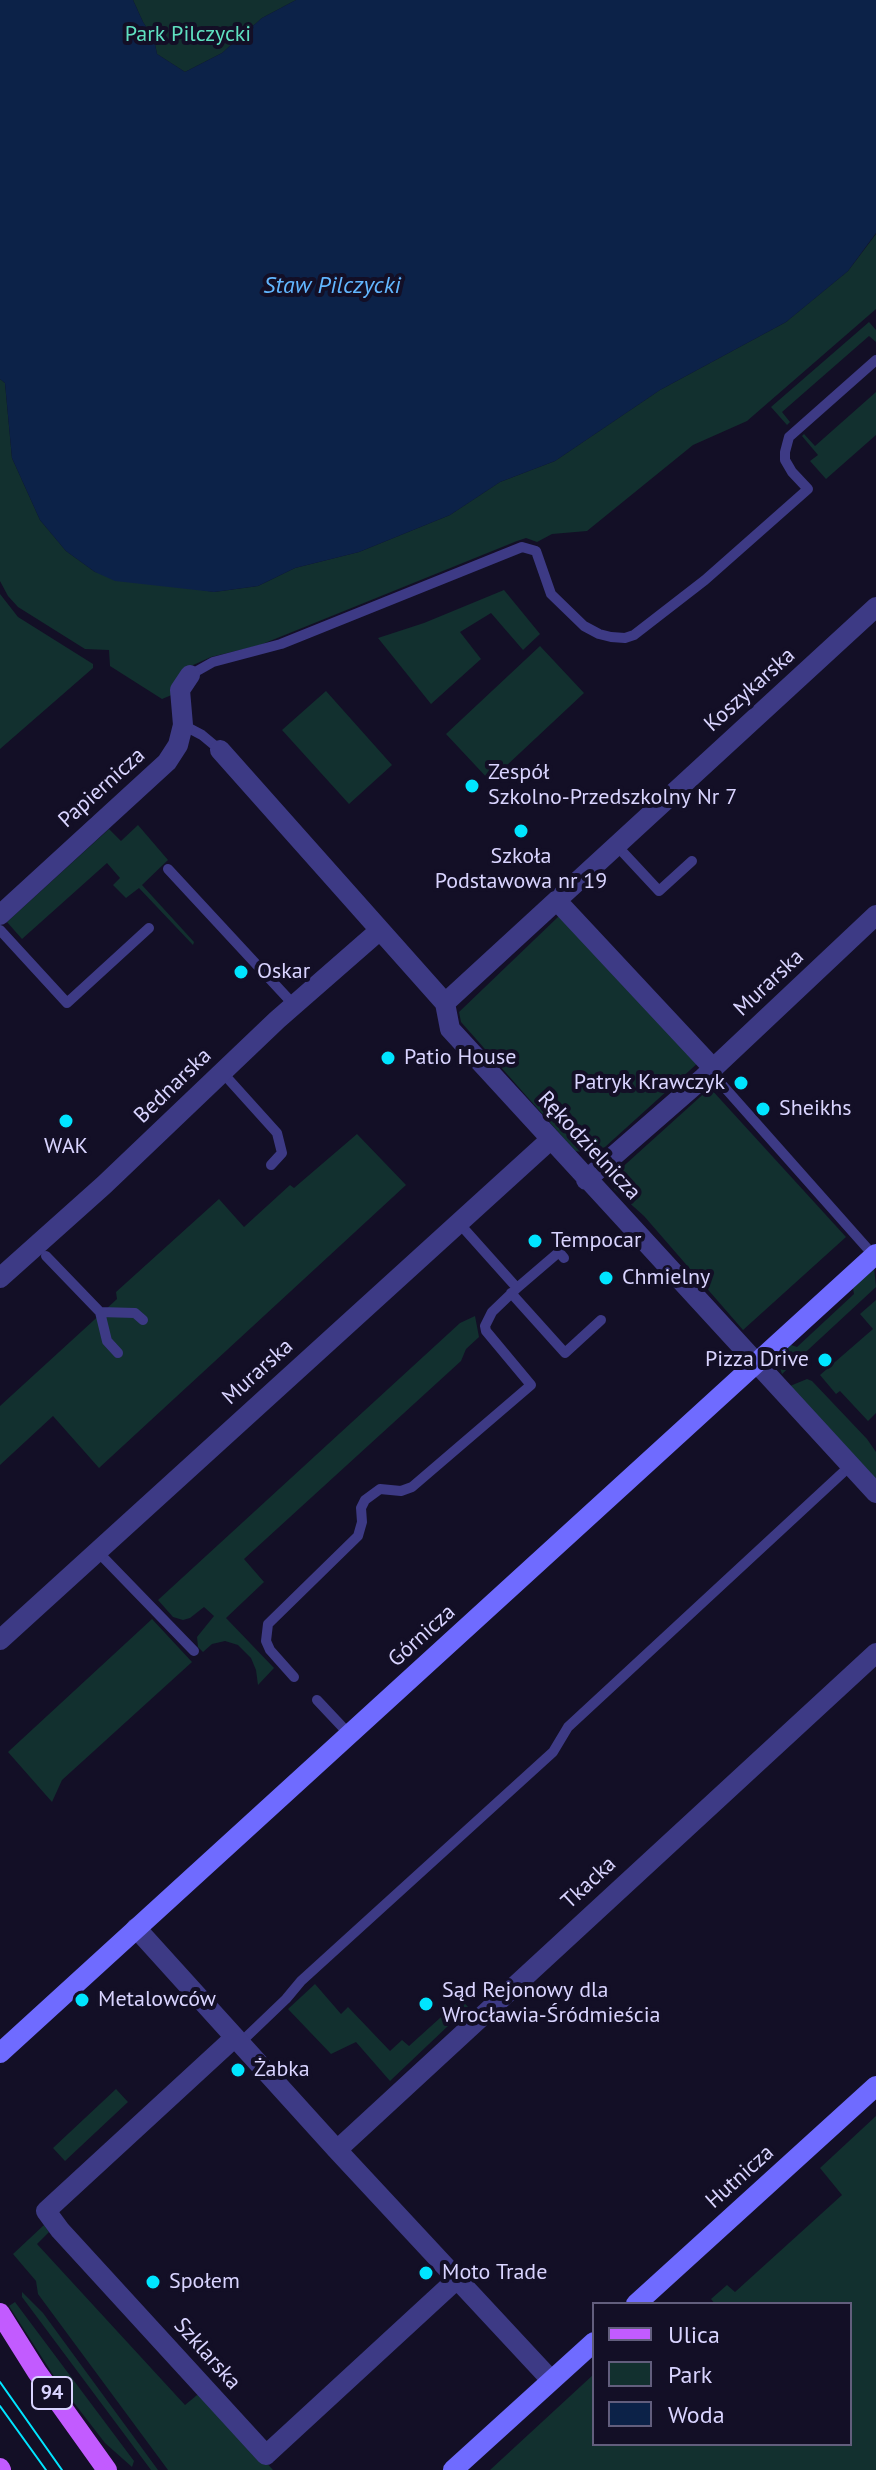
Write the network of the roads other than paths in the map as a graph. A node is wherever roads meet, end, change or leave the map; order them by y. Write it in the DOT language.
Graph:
graph roads {
  1 [pos="876,360"];
  2 [pos="876,607"];
  3 [pos="190,675"];
  4 [pos="183,725"];
  5 [pos="220,750"];
  6 [pos="618,847"];
  7 [pos="692,861"];
  8 [pos="168,869"];
  9 [pos="558,902"];
  10 [pos="0,915"];
  11 [pos="876,915"];
  12 [pos="149,928"];
  13 [pos="0,930"];
  14 [pos="380,930"];
  15 [pos="445,1003"];
  16 [pos="294,1005"];
  17 [pos="712,1070"];
  18 [pos="222,1072"];
  19 [pos="550,1140"];
  20 [pos="271,1165"];
  21 [pos="586,1180"];
  22 [pos="458,1222"];
  23 [pos="872,1251"];
  24 [pos="46,1256"];
  25 [pos="564,1258"];
  26 [pos="0,1278"];
  27 [pos="514,1290"];
  28 [pos="100,1312"];
  29 [pos="143,1320"];
  30 [pos="601,1320"];
  31 [pos="118,1353"];
  32 [pos="757,1363"];
  33 [pos="851,1465"];
  34 [pos="876,1493"];
  35 [pos="98,1552"];
  36 [pos="0,1640"];
  37 [pos="194,1651"];
  38 [pos="876,1653"];
  39 [pos="294,1677"];
  40 [pos="317,1700"];
  41 [pos="349,1734"];
  42 [pos="136,1928"];
  43 [pos="236,2041"];
  44 [pos="0,2053"];
  45 [pos="876,2086"];
  46 [pos="337,2150"];
  47 [pos="456,2280"];
  48 [pos="638,2302"];
  49 [pos="0,2313"];
  50 [pos="592,2344"];
  51 [pos="551,2380"];
  52 [pos="107,2470"];
  53 [pos="453,2470"];
  1 -- 3 [label="lane"];
  2 -- 6 [label="street, Koszykarska"];
  3 -- 4 [label="street, Papiernicza"];
  4 -- 5 [label="lane"];
  4 -- 10 [label="street, Papiernicza"];
  5 -- 14 [label="street, Rękodzielnicza"];
  6 -- 7 [label="lane"];
  6 -- 9 [label="street, Koszykarska"];
  8 -- 16 [label="lane"];
  9 -- 15 [label="street, Koszykarska"];
  9 -- 17 [label="street"];
  11 -- 17 [label="street, Murarska"];
  12 -- 13 [label="lane"];
  14 -- 15 [label="street, Rękodzielnicza"];
  14 -- 16 [label="street, Bednarska"];
  15 -- 19 [label="street, Rękodzielnicza"];
  16 -- 18 [label="street, Bednarska"];
  17 -- 21 [label="street, Murarska"];
  17 -- 23 [label="lane"];
  18 -- 20 [label="lane"];
  18 -- 26 [label="street, Bednarska"];
  19 -- 21 [label="street, Rękodzielnicza"];
  19 -- 22 [label="street, Murarska"];
  21 -- 32 [label="street, Rękodzielnicza"];
  22 -- 27 [label="lane"];
  22 -- 35 [label="street, Murarska"];
  23 -- 32 [label="street, Górnicza"];
  24 -- 28 [label="lane"];
  25 -- 27 [label="lane"];
  27 -- 30 [label="lane"];
  27 -- 39 [label="lane"];
  28 -- 29 [label="lane"];
  28 -- 31 [label="lane"];
  32 -- 33 [label="street, Rękodzielnicza"];
  32 -- 41 [label="street, Górnicza"];
  33 -- 34 [label="street, Rękodzielnicza"];
  33 -- 43 [label="lane"];
  35 -- 36 [label="street, Murarska"];
  35 -- 37 [label="lane"];
  38 -- 46 [label="street, Tkacka"];
  40 -- 41 [label="lane"];
  41 -- 42 [label="street, Górnicza"];
  42 -- 43 [label="street"];
  42 -- 44 [label="street, Górnicza"];
  43 -- 46 [label="street"];
  43 -- 47 [label="street, Szklarska"];
  45 -- 48 [label="street, Hutnicza"];
  46 -- 47 [label="street"];
  47 -- 51 [label="street"];
  49 -- 52 [label="main road, 94"];
  50 -- 51 [label="street"];
  51 -- 53 [label="street"];
}
